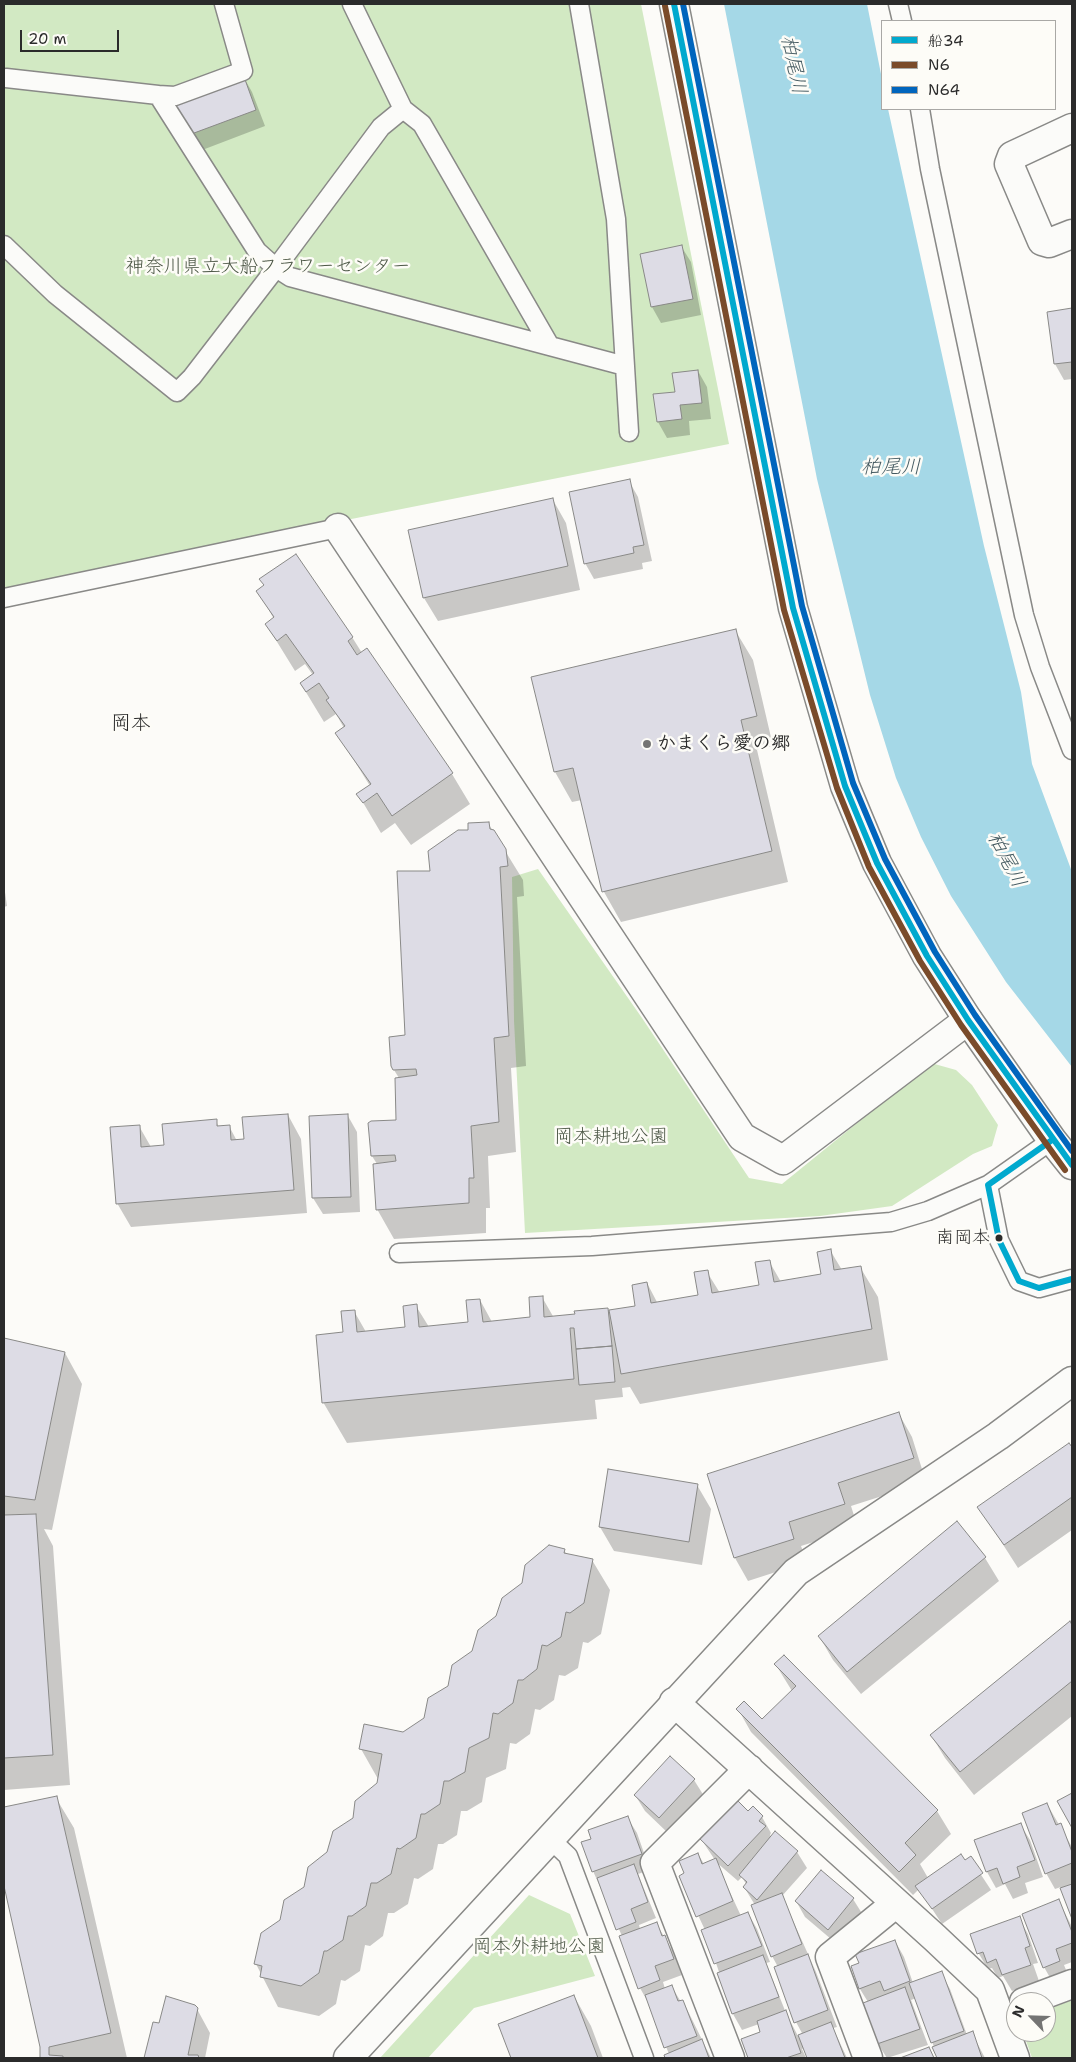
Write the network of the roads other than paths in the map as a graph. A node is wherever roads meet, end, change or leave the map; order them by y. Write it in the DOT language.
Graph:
graph roads {
  1 [pos="224,4"];
  2 [pos="352,4"];
  3 [pos="579,4"];
  4 [pos="674,4"];
  5 [pos="898,4"];
  6 [pos="902,20"];
  7 [pos="5,79"];
  8 [pos="158,95"];
  9 [pos="403,109"];
  10 [pos="920,110"];
  11 [pos="1072,128"];
  12 [pos="1072,234"];
  13 [pos="4,245"];
  14 [pos="276,268"];
  15 [pos="550,346"];
  16 [pos="625,366"];
  17 [pos="629,432"];
  18 [pos="338,528"];
  19 [pos="4,598"];
  20 [pos="1072,750"];
  21 [pos="968,1020"];
  22 [pos="1052,1140"];
  23 [pos="1072,1165"];
  24 [pos="988,1185"];
  25 [pos="399,1252"];
  26 [pos="1072,1279"];
  27 [pos="1072,1381"];
  28 [pos="674,1702"];
  29 [pos="749,1769"];
  30 [pos="549,1838"];
  31 [pos="895,1904"];
  32 [pos="1072,1984"];
  33 [pos="1051,1992"];
  34 [pos="1006,2007"];
  35 [pos="1012,2042"];
  36 [pos="348,2058"];
  37 [pos="644,2058"];
  38 [pos="730,2058"];
  39 [pos="868,2058"];
  40 [pos="1015,2058"];
  1 -- 8 [label="lane"];
  2 -- 9 [label="lane"];
  3 -- 16 [label="lane"];
  4 -- 21 [label="street"];
  5 -- 6 [label="lane"];
  7 -- 8 [label="lane"];
  8 -- 14 [label="lane"];
  9 -- 14 [label="lane"];
  9 -- 15 [label="lane"];
  10 -- 20 [label="lane"];
  11 -- 12 [label="street"];
  13 -- 14 [label="lane"];
  14 -- 15 [label="lane"];
  15 -- 16 [label="lane"];
  16 -- 17 [label="lane"];
  18 -- 19 [label="lane"];
  18 -- 21 [label="street"];
  21 -- 22 [label="street"];
  22 -- 23 [label="street"];
  22 -- 24 [label="lane"];
  24 -- 25 [label="lane"];
  24 -- 26 [label="lane"];
  27 -- 28 [label="street"];
  28 -- 29 [label="street"];
  28 -- 30 [label="street"];
  29 -- 31 [label="street"];
  29 -- 38 [label="street"];
  30 -- 36 [label="street"];
  30 -- 37 [label="lane"];
  31 -- 34 [label="street"];
  31 -- 39 [label="street"];
  32 -- 33 [label="street"];
  35 -- 40 [label="street"];
}
